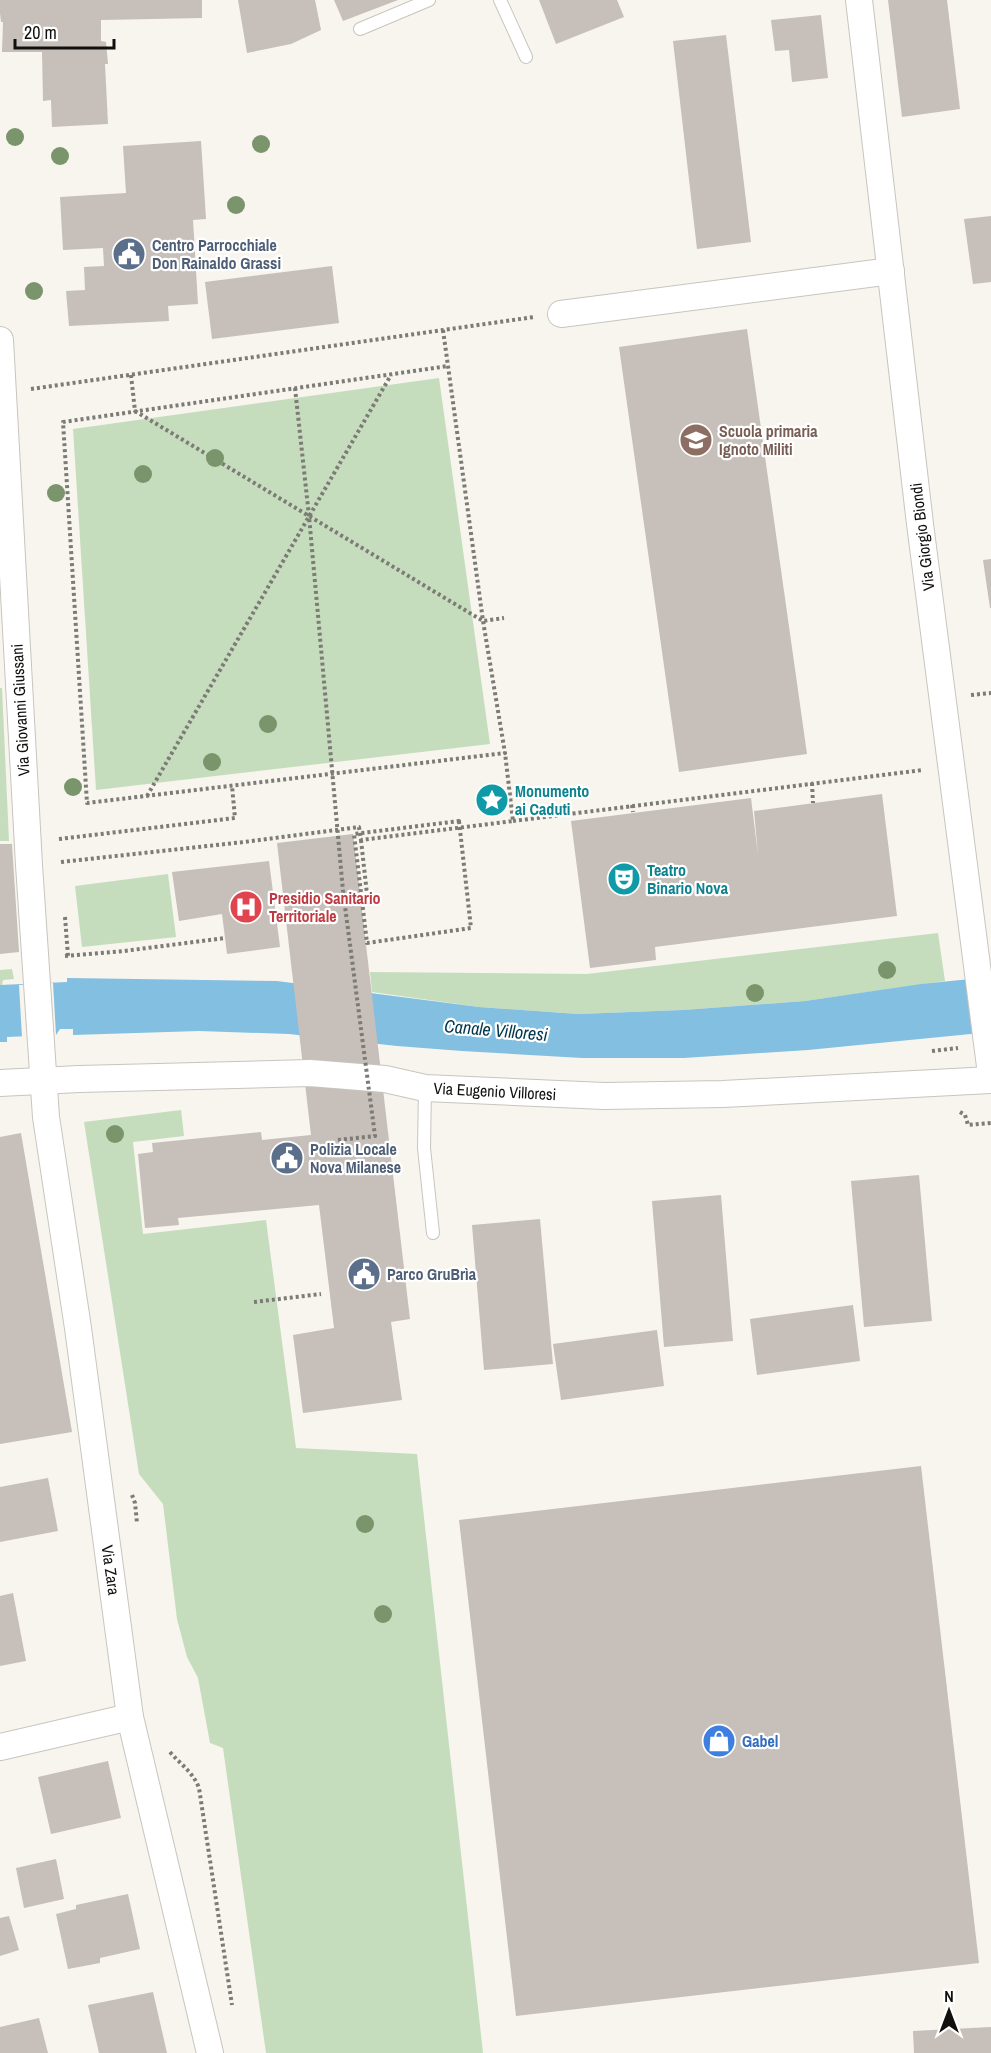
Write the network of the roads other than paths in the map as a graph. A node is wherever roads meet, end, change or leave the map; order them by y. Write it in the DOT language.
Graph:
graph roads {
  1 [pos="429,0"];
  2 [pos="500,0"];
  3 [pos="859,0"];
  4 [pos="360,29"];
  5 [pos="526,57"];
  6 [pos="891,271"];
  7 [pos="561,314"];
  8 [pos="0,340"];
  9 [pos="991,1074"];
  10 [pos="43,1080"];
  11 [pos="991,1080"];
  12 [pos="0,1083"];
  13 [pos="425,1088"];
  14 [pos="433,1233"];
  15 [pos="130,1717"];
  16 [pos="0,1747"];
  17 [pos="210,2053"];
  1 -- 4 [label="lane"];
  2 -- 5 [label="lane"];
  3 -- 6 [label="street, Via Giorgio Biondi"];
  6 -- 7 [label="street"];
  6 -- 9 [label="street, Via Giorgio Biondi"];
  8 -- 10 [label="street, Via Giovanni Giussani"];
  10 -- 12 [label="street, Via Eugenio Villoresi"];
  10 -- 13 [label="street, Via Eugenio Villoresi"];
  10 -- 15 [label="street, Via Zara"];
  11 -- 13 [label="street, Via Eugenio Villoresi"];
  13 -- 14 [label="lane"];
  15 -- 16 [label="street"];
  15 -- 17 [label="street, Via Zara"];
}
